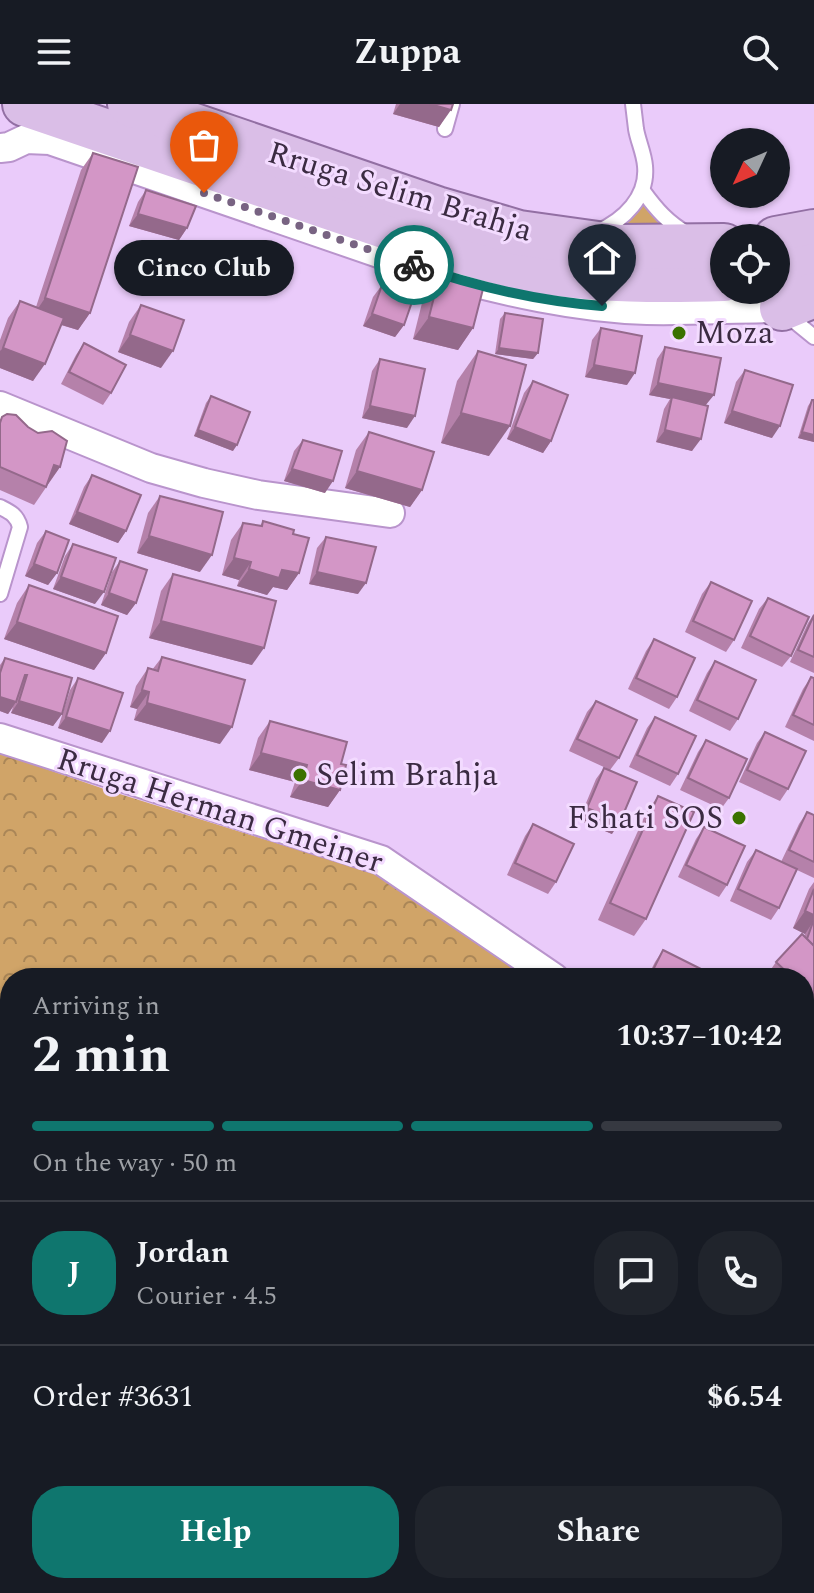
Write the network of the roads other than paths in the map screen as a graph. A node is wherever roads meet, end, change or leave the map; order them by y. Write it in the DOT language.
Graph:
graph roads {
  1 [pos="25,104"];
  2 [pos="130,104"];
  3 [pos="452,104"];
  4 [pos="633,104"];
  5 [pos="445,129"];
  6 [pos="0,148"];
  7 [pos="643,191"];
  8 [pos="814,232"];
  9 [pos="790,236"];
  10 [pos="574,241"];
  11 [pos="710,249"];
  12 [pos="710,256"];
  13 [pos="710,262"];
  14 [pos="814,266"];
  15 [pos="796,296"];
  16 [pos="814,337"];
  17 [pos="0,406"];
  18 [pos="0,507"];
  19 [pos="390,513"];
  20 [pos="0,594"];
  21 [pos="0,738"];
  22 [pos="539,968"];
  1 -- 13 [label="main road, Rruga Selim Brahja"];
  2 -- 10 [label="main road, Rruga Selim Brahja"];
  3 -- 5 [label="lane"];
  4 -- 7 [label="lane"];
  6 -- 15 [label="street, Rruga Selim Brahja"];
  7 -- 10 [label="lane"];
  7 -- 11 [label="lane"];
  8 -- 9 [label="main road"];
  10 -- 12 [label="main road, Rruga Selim Brahja"];
  14 -- 15 [label="main road, Rruga Selim Brahja"];
  15 -- 16 [label="lane"];
  17 -- 19 [label="street"];
  18 -- 20 [label="lane"];
  21 -- 22 [label="street, Rruga Herman Gmeiner"];
}
